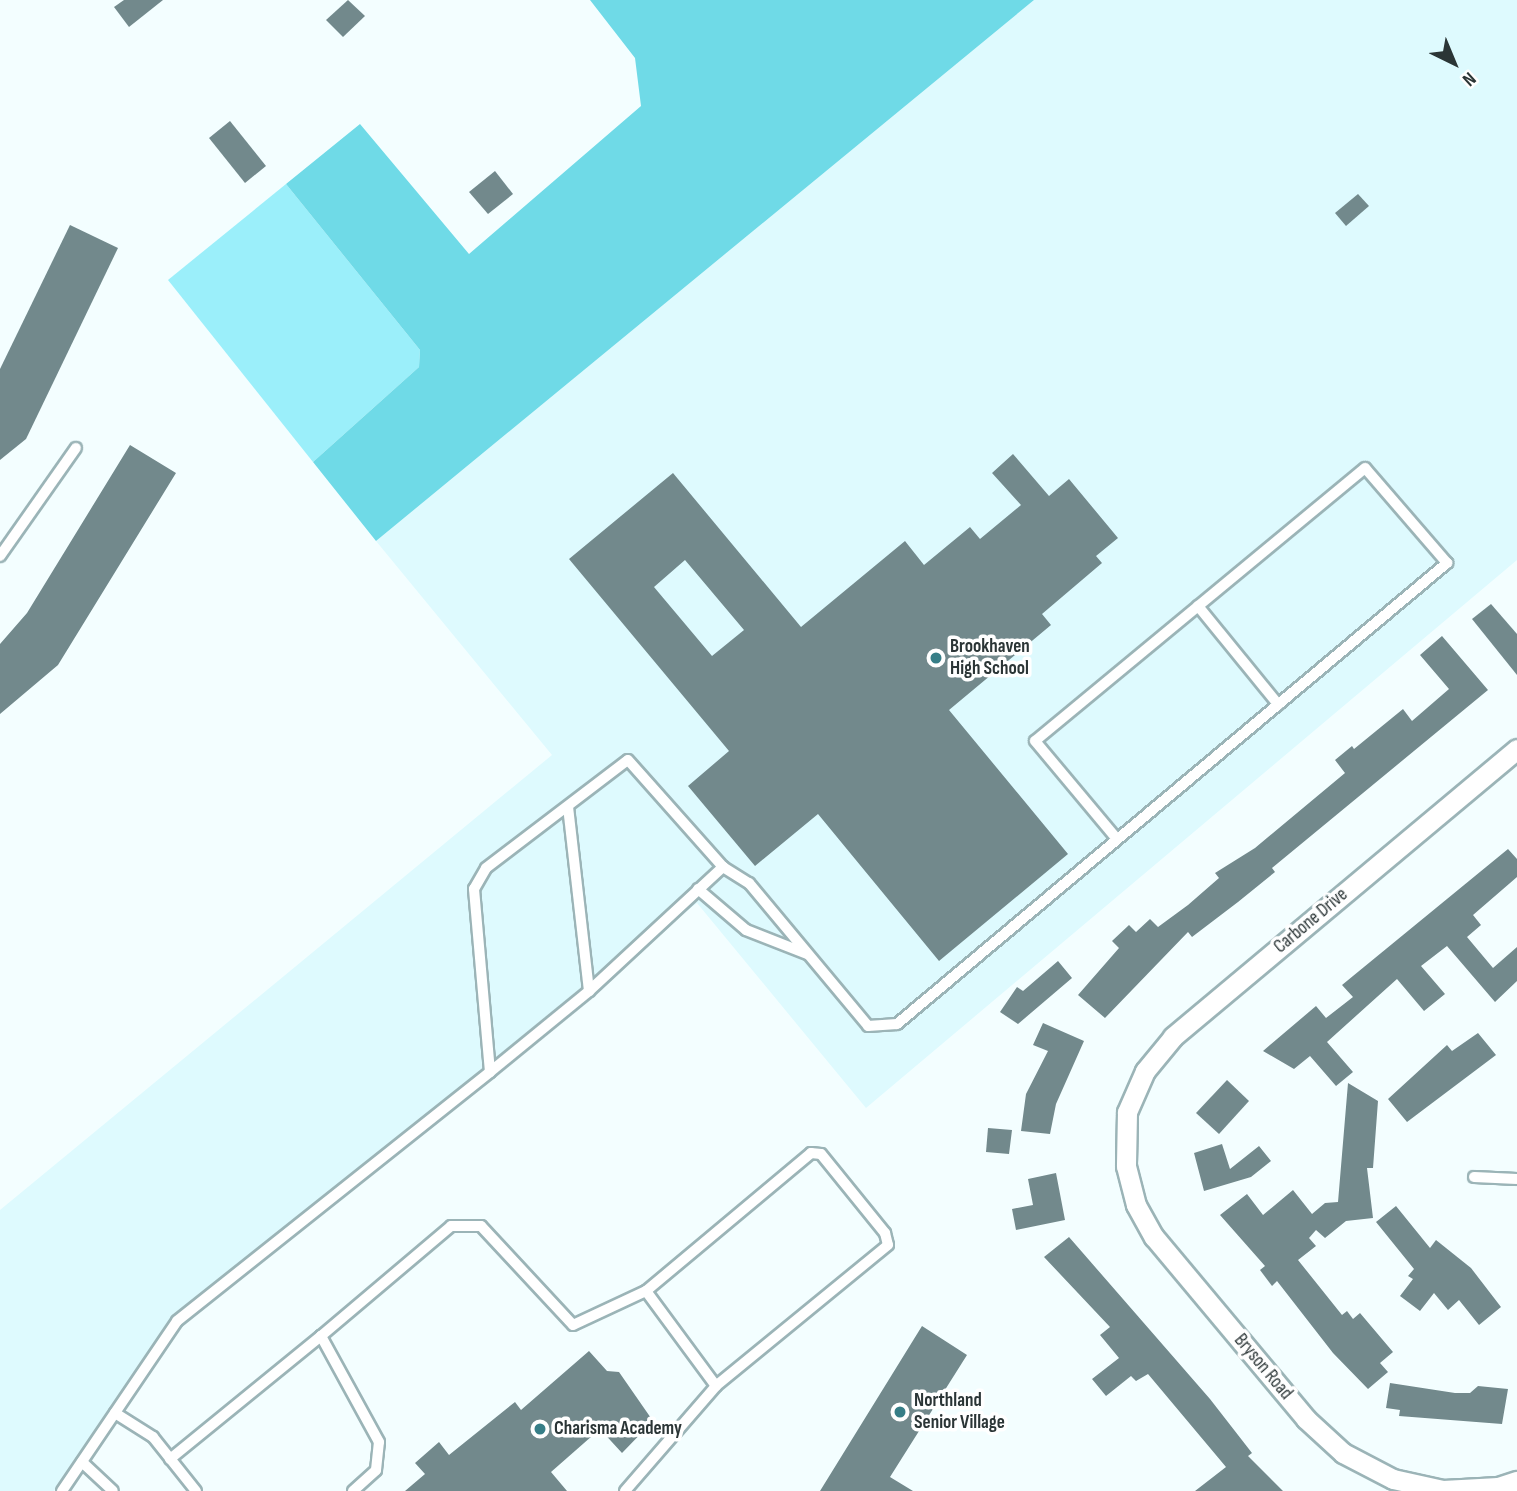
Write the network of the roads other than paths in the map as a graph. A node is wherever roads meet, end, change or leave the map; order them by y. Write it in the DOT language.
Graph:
graph roads {
  1 [pos="76,448"];
  2 [pos="0,556"];
  3 [pos="1198,606"];
  4 [pos="1278,704"];
  5 [pos="1517,748"];
  6 [pos="568,807"];
  7 [pos="1116,838"];
  8 [pos="723,867"];
  9 [pos="698,889"];
  10 [pos="808,954"];
  11 [pos="589,991"];
  12 [pos="490,1072"];
  13 [pos="1127,1112"];
  14 [pos="1474,1177"];
  15 [pos="1517,1179"];
  16 [pos="646,1291"];
  17 [pos="321,1336"];
  18 [pos="716,1385"];
  19 [pos="115,1413"];
  20 [pos="170,1459"];
  21 [pos="82,1462"];
  22 [pos="1517,1480"];
  23 [pos="62,1491"];
  24 [pos="113,1491"];
  25 [pos="196,1491"];
  26 [pos="353,1491"];
  27 [pos="625,1491"];
  1 -- 2 [label="lane"];
  3 -- 4 [label="lane"];
  3 -- 4 [label="lane"];
  3 -- 7 [label="lane"];
  4 -- 7 [label="lane"];
  5 -- 13 [label="street, Carbone Drive"];
  6 -- 8 [label="lane"];
  6 -- 11 [label="lane"];
  6 -- 12 [label="lane"];
  7 -- 10 [label="lane"];
  8 -- 9 [label="lane"];
  8 -- 10 [label="lane"];
  9 -- 10 [label="lane"];
  9 -- 11 [label="lane"];
  11 -- 12 [label="lane"];
  12 -- 19 [label="lane"];
  13 -- 22 [label="street, Bryson Road"];
  14 -- 15 [label="lane"];
  16 -- 17 [label="lane"];
  16 -- 18 [label="lane"];
  16 -- 18 [label="lane"];
  17 -- 20 [label="lane"];
  17 -- 26 [label="lane"];
  18 -- 27 [label="lane"];
  19 -- 20 [label="lane"];
  19 -- 21 [label="lane"];
  20 -- 25 [label="lane"];
  21 -- 23 [label="lane"];
  21 -- 24 [label="lane"];
}
